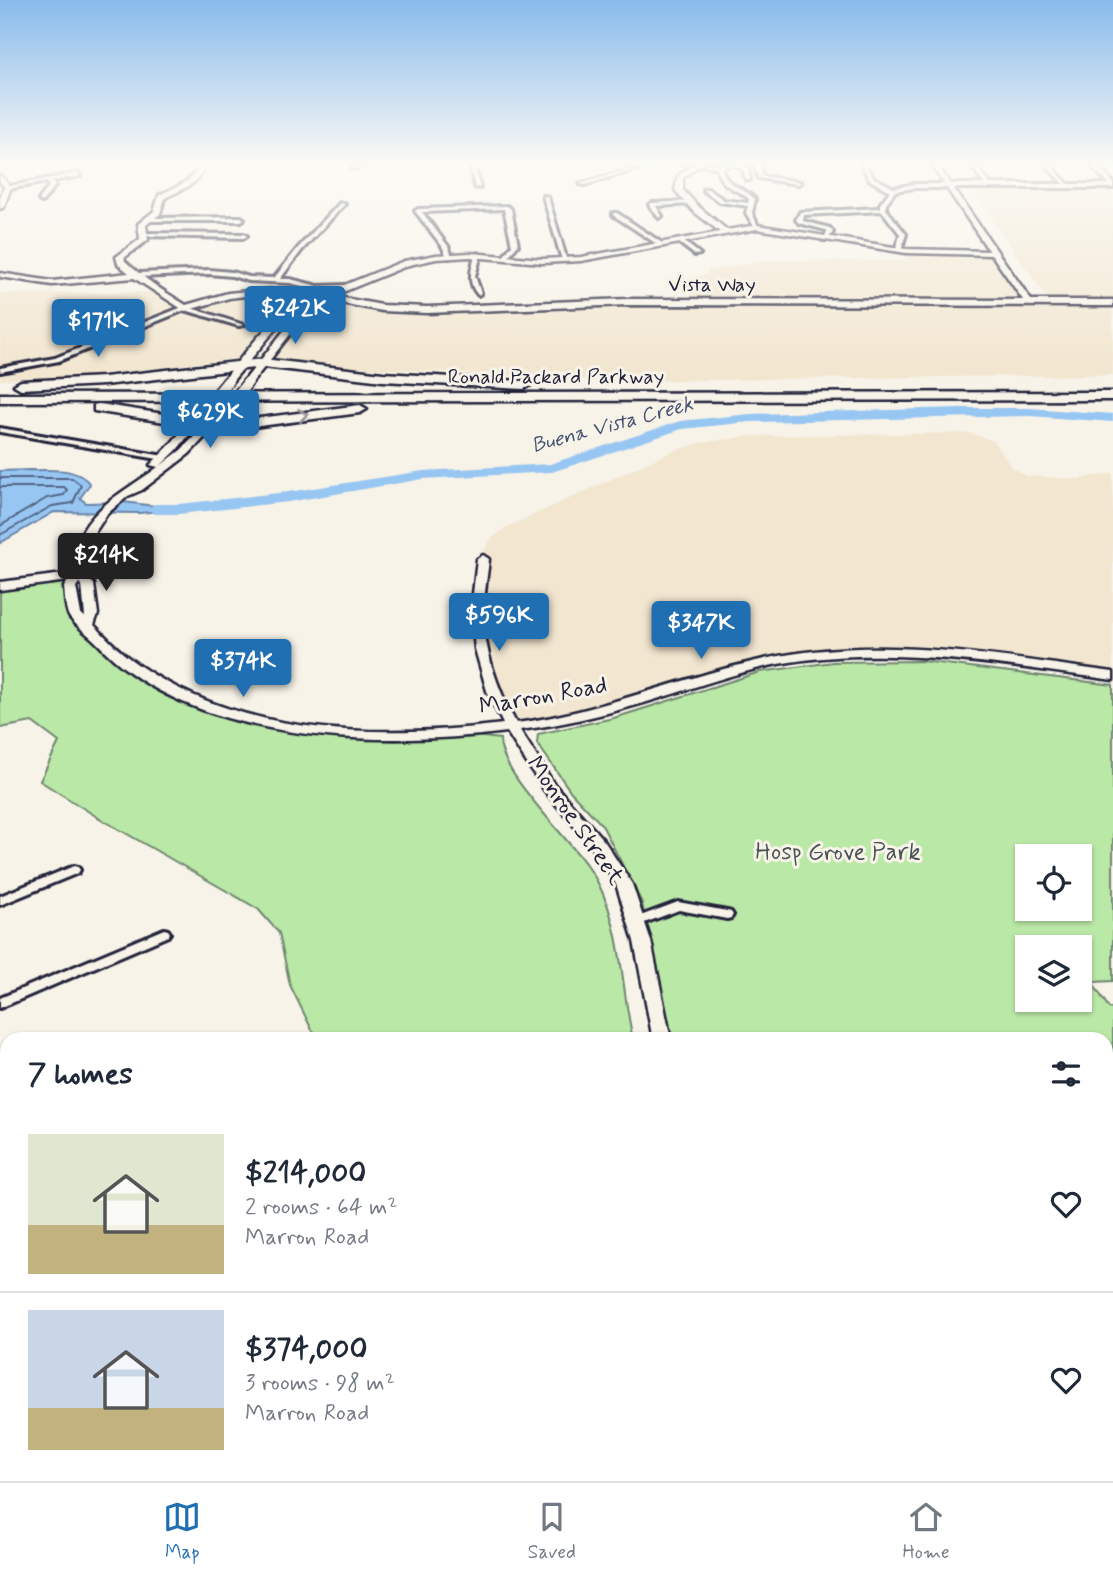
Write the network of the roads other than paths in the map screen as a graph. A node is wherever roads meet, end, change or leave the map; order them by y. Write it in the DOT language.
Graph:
graph roads {
  1 [pos="315,232"];
  2 [pos="435,232"];
  3 [pos="513,232"];
  4 [pos="556,232"];
  5 [pos="642,232"];
  6 [pos="725,232"];
  7 [pos="786,232"];
  8 [pos="830,232"];
  9 [pos="901,232"];
  10 [pos="981,232"];
  11 [pos="144,235"];
  12 [pos="244,236"];
  13 [pos="825,239"];
  14 [pos="680,241"];
  15 [pos="662,245"];
  16 [pos="899,250"];
  17 [pos="995,253"];
  18 [pos="697,254"];
  19 [pos="478,255"];
  20 [pos="449,256"];
  21 [pos="506,257"];
  22 [pos="565,260"];
  23 [pos="0,275"];
  24 [pos="138,275"];
  25 [pos="276,280"];
  26 [pos="348,287"];
  27 [pos="478,293"];
  28 [pos="312,295"];
  29 [pos="210,297"];
  30 [pos="169,298"];
  31 [pos="324,298"];
  32 [pos="1029,303"];
  33 [pos="1113,303"];
  34 [pos="185,308"];
  35 [pos="241,325"];
  36 [pos="263,363"];
  37 [pos="241,365"];
  38 [pos="0,370"];
  39 [pos="1113,387"];
  40 [pos="0,388"];
  41 [pos="679,389"];
  42 [pos="702,397"];
  43 [pos="1113,397"];
  44 [pos="0,398"];
  45 [pos="0,405"];
  46 [pos="191,423"];
  47 [pos="211,425"];
  48 [pos="0,430"];
  49 [pos="164,458"];
  50 [pos="124,494"];
  51 [pos="483,559"];
  52 [pos="77,576"];
  53 [pos="0,586"];
  54 [pos="88,625"];
  55 [pos="1113,676"];
  56 [pos="511,726"];
  57 [pos="74,870"];
  58 [pos="0,901"];
  59 [pos="727,915"];
  60 [pos="639,921"];
  61 [pos="164,933"];
  62 [pos="0,1003"];
  63 [pos="660,1032"];
  1 -- 25 [label="street"];
  2 -- 20 [label="street"];
  3 -- 21 [label="street"];
  4 -- 22 [label="street"];
  5 -- 15 [label="street"];
  6 -- 14 [label="main road"];
  7 -- 13 [label="main road"];
  8 -- 13 [label="street"];
  9 -- 16 [label="street"];
  10 -- 17 [label="main road"];
  11 -- 12 [label="street"];
  11 -- 24 [label="main road"];
  13 -- 16 [label="main road"];
  14 -- 15 [label="main road"];
  14 -- 18 [label="street"];
  15 -- 22 [label="main road"];
  16 -- 17 [label="main road"];
  17 -- 32 [label="main road"];
  19 -- 20 [label="main road"];
  19 -- 21 [label="main road"];
  19 -- 27 [label="street"];
  20 -- 26 [label="main road"];
  21 -- 22 [label="main road"];
  23 -- 24 [label="main road"];
  24 -- 25 [label="street"];
  24 -- 30 [label="main road"];
  25 -- 26 [label="street"];
  26 -- 31 [label="main road"];
  28 -- 29 [label="main road, Vista Way"];
  28 -- 31 [label="main road, Vista Way"];
  28 -- 34 [label="main road, Vista Way"];
  29 -- 30 [label="main road"];
  29 -- 34 [label="main road, Vista Way"];
  30 -- 34 [label="main road"];
  31 -- 32 [label="main road, Vista Way"];
  31 -- 36 [label="main road"];
  31 -- 37 [label="main road"];
  32 -- 33 [label="main road, Vista Way"];
  34 -- 35 [label="street"];
  34 -- 38 [label="street, Vista Way"];
  36 -- 37 [label="highway"];
  36 -- 41 [label="highway"];
  36 -- 47 [label="main road, bridge"];
  37 -- 40 [label="highway"];
  37 -- 46 [label="main road, bridge"];
  39 -- 41 [label="highway, Ronald Packard Parkway"];
  40 -- 41 [label="highway, Ronald Packard Parkway"];
  42 -- 43 [label="highway, Ronald Packard Parkway"];
  42 -- 44 [label="highway, Ronald Packard Parkway"];
  47 -- 42 [label="highway, one-way"];
  45 -- 46 [label="highway"];
  46 -- 47 [label="highway"];
  46 -- 49 [label="main road"];
  47 -- 50 [label="main road"];
  48 -- 49 [label="street"];
  49 -- 50 [label="main road"];
  50 -- 52 [label="main road"];
  51 -- 56 [label="main road, Monroe Street"];
  52 -- 53 [label="main road"];
  52 -- 54 [label="main road"];
  52 -- 54 [label="main road, Marron Road"];
  54 -- 56 [label="main road, Marron Road"];
  55 -- 56 [label="main road, Marron Road"];
  56 -- 60 [label="main road, Monroe Street"];
  57 -- 58 [label="street"];
  59 -- 60 [label="street"];
  60 -- 63 [label="main road, Monroe Street"];
  61 -- 62 [label="street"];
}
